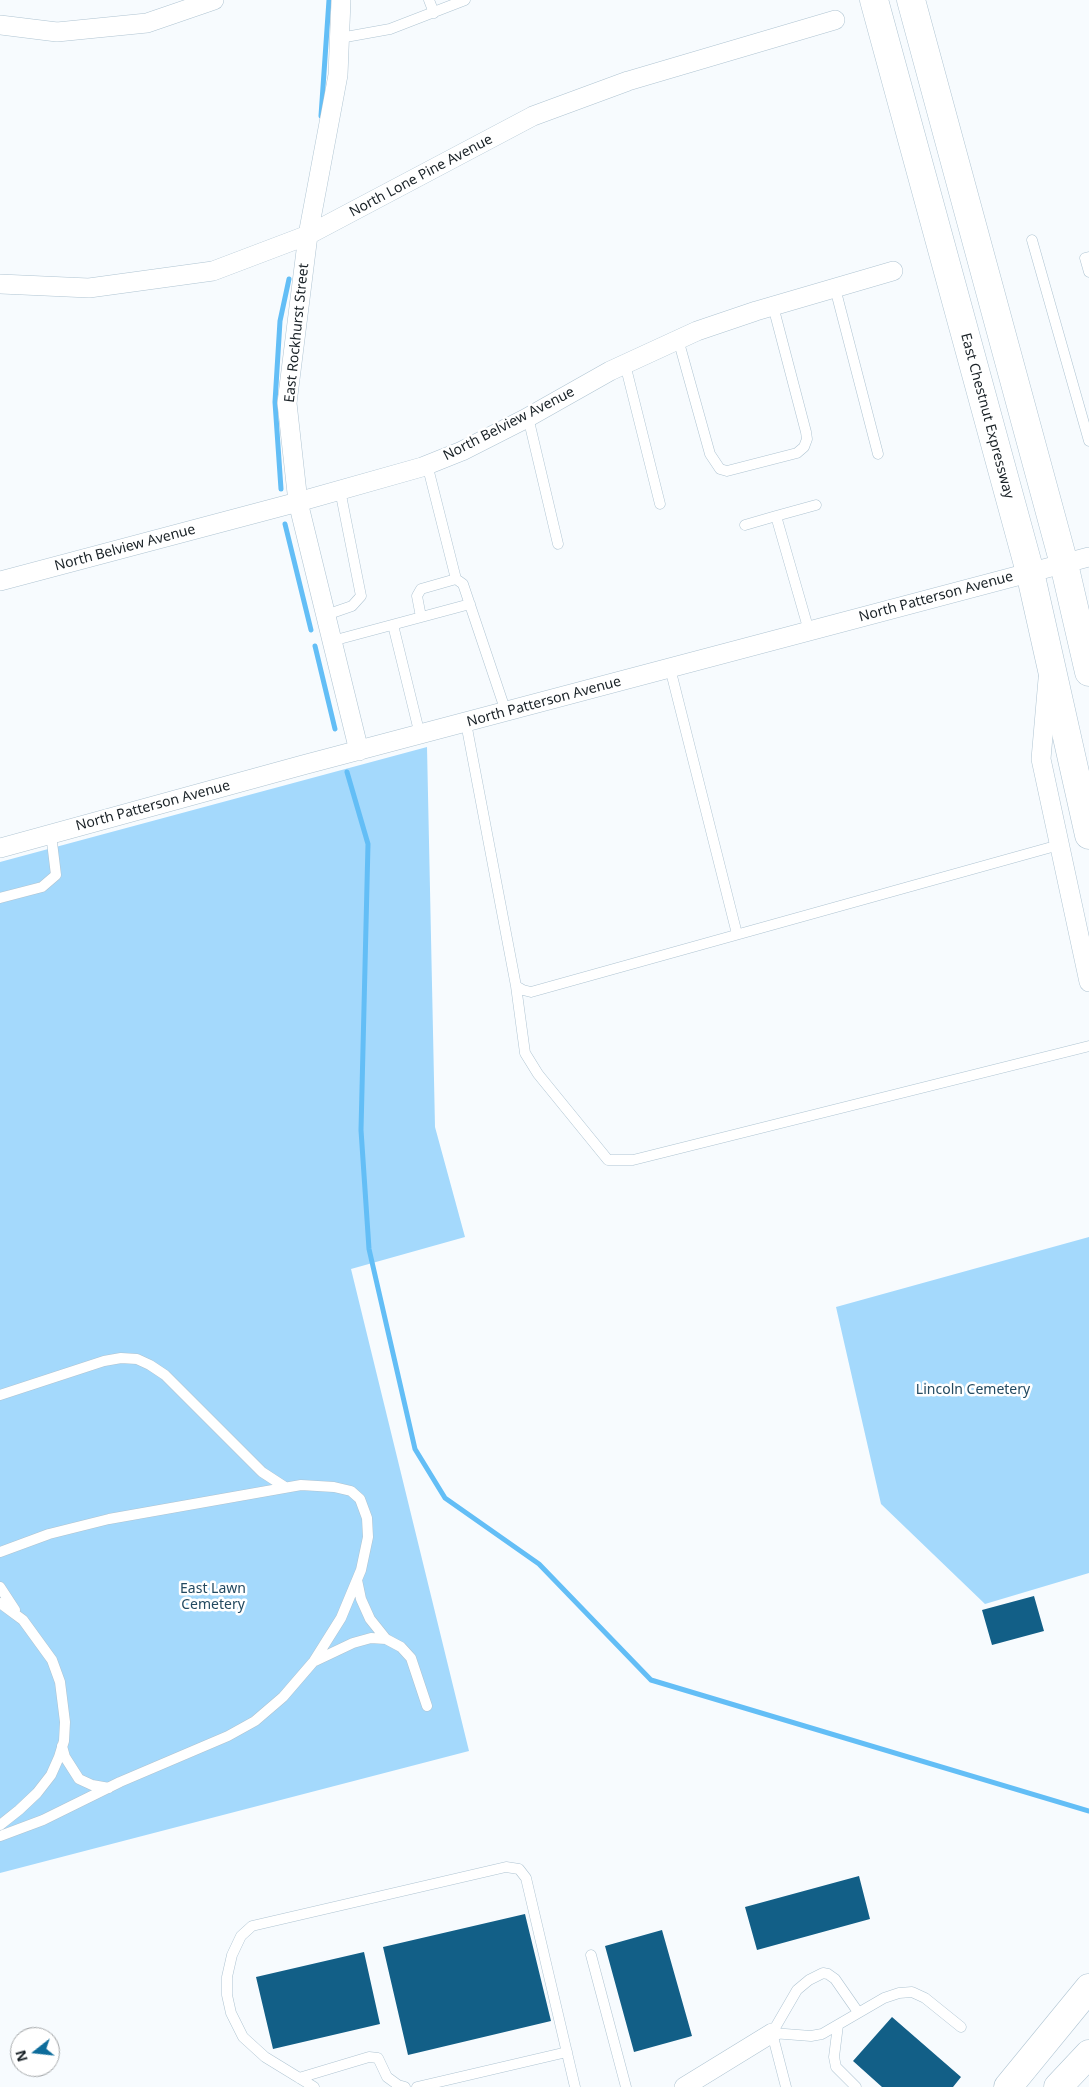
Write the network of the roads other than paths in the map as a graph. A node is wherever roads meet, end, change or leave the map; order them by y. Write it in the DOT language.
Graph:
graph roads {
  1 [pos="214,0"];
  2 [pos="341,0"];
  3 [pos="429,0"];
  4 [pos="465,0"];
  5 [pos="874,0"];
  6 [pos="911,0"];
  7 [pos="434,13"];
  8 [pos="835,20"];
  9 [pos="0,25"];
  10 [pos="340,38"];
  11 [pos="308,235"];
  12 [pos="1032,240"];
  13 [pos="1089,257"];
  14 [pos="893,271"];
  15 [pos="1089,272"];
  16 [pos="0,284"];
  17 [pos="835,288"];
  18 [pos="773,306"];
  19 [pos="678,339"];
  20 [pos="625,364"];
  21 [pos="528,417"];
  22 [pos="1089,441"];
  23 [pos="878,454"];
  24 [pos="427,464"];
  25 [pos="340,490"];
  26 [pos="298,502"];
  27 [pos="660,504"];
  28 [pos="816,505"];
  29 [pos="776,516"];
  30 [pos="745,525"];
  31 [pos="558,544"];
  32 [pos="1077,560"];
  33 [pos="1030,572"];
  34 [pos="456,579"];
  35 [pos="0,581"];
  36 [pos="470,604"];
  37 [pos="326,615"];
  38 [pos="421,617"];
  39 [pos="393,624"];
  40 [pos="808,631"];
  41 [pos="332,641"];
  42 [pos="1049,660"];
  43 [pos="670,668"];
  44 [pos="1089,672"];
  45 [pos="506,712"];
  46 [pos="466,723"];
  47 [pos="420,735"];
  48 [pos="359,751"];
  49 [pos="51,834"];
  50 [pos="1089,835"];
  51 [pos="1059,845"];
  52 [pos="0,848"];
  53 [pos="0,898"];
  54 [pos="737,934"];
  55 [pos="1089,982"];
  56 [pos="516,986"];
  57 [pos="1089,1046"];
  58 [pos="0,1395"];
  59 [pos="285,1487"];
  60 [pos="0,1552"];
  61 [pos="357,1580"];
  62 [pos="0,1587"];
  63 [pos="0,1603"];
  64 [pos="23,1620"];
  65 [pos="386,1639"];
  66 [pos="314,1661"];
  67 [pos="427,1706"];
  68 [pos="62,1746"];
  69 [pos="109,1788"];
  70 [pos="0,1825"];
  71 [pos="0,1836"];
  72 [pos="591,1955"];
  73 [pos="1089,1988"];
  74 [pos="858,2012"];
  75 [pos="838,2025"];
  76 [pos="961,2027"];
  77 [pos="772,2033"];
  78 [pos="567,2052"];
  79 [pos="1089,2054"];
  80 [pos="299,2078"];
  81 [pos="692,2085"];
  82 [pos="314,2087"];
  83 [pos="405,2087"];
  84 [pos="417,2087"];
  85 [pos="576,2087"];
  86 [pos="626,2087"];
  87 [pos="786,2087"];
  88 [pos="856,2087"];
  89 [pos="1008,2087"];
  90 [pos="1058,2087"];
  1 -- 9 [label="street"];
  2 -- 10 [label="street, East Rockhurst Street"];
  3 -- 7 [label="lane"];
  4 -- 7 [label="lane"];
  5 -- 33 [label="main road, East Chestnut Expressway"];
  6 -- 32 [label="main road"];
  7 -- 10 [label="lane"];
  8 -- 11 [label="street, North Lone Pine Avenue"];
  10 -- 11 [label="street, East Rockhurst Street"];
  11 -- 16 [label="street, North Lone Pine Avenue"];
  11 -- 26 [label="street, East Rockhurst Street"];
  12 -- 22 [label="lane"];
  13 -- 15 [label="lane"];
  14 -- 17 [label="street, North Belview Avenue"];
  17 -- 18 [label="street, North Belview Avenue"];
  17 -- 23 [label="lane"];
  18 -- 19 [label="street, North Belview Avenue"];
  18 -- 19 [label="lane"];
  19 -- 20 [label="street, North Belview Avenue"];
  20 -- 21 [label="street, North Belview Avenue"];
  20 -- 27 [label="lane"];
  21 -- 24 [label="street, North Belview Avenue"];
  21 -- 31 [label="lane"];
  24 -- 25 [label="street, North Belview Avenue"];
  24 -- 34 [label="lane"];
  25 -- 26 [label="street, North Belview Avenue"];
  25 -- 37 [label="lane"];
  26 -- 35 [label="street, North Belview Avenue"];
  26 -- 37 [label="street, East Rockhurst Street"];
  28 -- 29 [label="lane"];
  29 -- 30 [label="lane"];
  29 -- 40 [label="lane"];
  32 -- 33 [label="street, North Patterson Avenue"];
  32 -- 44 [label="main road"];
  33 -- 40 [label="street, North Patterson Avenue"];
  33 -- 42 [label="main road, East Chestnut Expressway"];
  34 -- 36 [label="lane"];
  34 -- 38 [label="lane"];
  36 -- 38 [label="lane"];
  36 -- 45 [label="lane"];
  37 -- 41 [label="street, East Rockhurst Street"];
  38 -- 39 [label="lane"];
  39 -- 41 [label="lane"];
  39 -- 47 [label="lane"];
  40 -- 43 [label="street, North Patterson Avenue"];
  41 -- 48 [label="street, East Rockhurst Street"];
  42 -- 50 [label="main road, East Chestnut Expressway"];
  42 -- 51 [label="street"];
  43 -- 45 [label="street, North Patterson Avenue"];
  43 -- 54 [label="lane"];
  45 -- 46 [label="street, North Patterson Avenue"];
  46 -- 47 [label="street, North Patterson Avenue"];
  46 -- 56 [label="lane"];
  47 -- 48 [label="street, North Patterson Avenue"];
  48 -- 49 [label="street, North Patterson Avenue"];
  49 -- 52 [label="street, North Patterson Avenue"];
  49 -- 53 [label="lane"];
  51 -- 54 [label="lane"];
  51 -- 55 [label="street"];
  54 -- 56 [label="lane"];
  56 -- 57 [label="lane"];
  58 -- 59 [label="lane"];
  59 -- 60 [label="lane"];
  59 -- 61 [label="lane"];
  61 -- 65 [label="lane"];
  61 -- 66 [label="lane"];
  62 -- 64 [label="lane"];
  63 -- 64 [label="lane"];
  64 -- 68 [label="lane"];
  65 -- 66 [label="lane"];
  65 -- 67 [label="lane"];
  66 -- 69 [label="lane"];
  68 -- 69 [label="lane"];
  68 -- 70 [label="lane"];
  69 -- 71 [label="lane"];
  72 -- 86 [label="lane"];
  73 -- 89 [label="main road"];
  74 -- 75 [label="lane"];
  74 -- 76 [label="lane"];
  74 -- 77 [label="lane"];
  75 -- 77 [label="lane"];
  75 -- 88 [label="lane"];
  77 -- 81 [label="street"];
  77 -- 87 [label="lane"];
  78 -- 80 [label="lane"];
  78 -- 84 [label="lane"];
  78 -- 85 [label="lane"];
  79 -- 90 [label="main road"];
  80 -- 82 [label="lane"];
  80 -- 83 [label="lane"];
}
